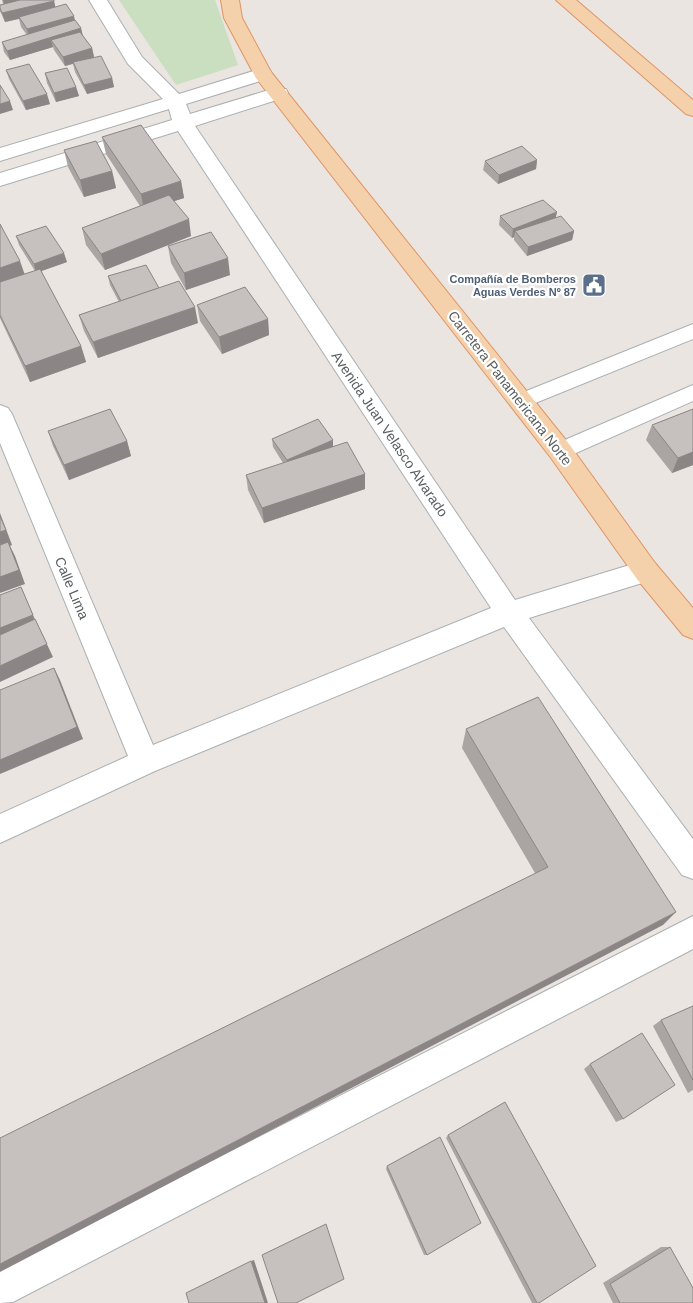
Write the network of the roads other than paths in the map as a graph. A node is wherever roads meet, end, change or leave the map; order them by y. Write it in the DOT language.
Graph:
graph roads {
  1 [pos="98,0"];
  2 [pos="230,0"];
  3 [pos="565,0"];
  4 [pos="263,74"];
  5 [pos="279,93"];
  6 [pos="693,110"];
  7 [pos="180,112"];
  8 [pos="0,155"];
  9 [pos="0,180"];
  10 [pos="693,332"];
  11 [pos="693,393"];
  12 [pos="520,401"];
  13 [pos="0,414"];
  14 [pos="560,451"];
  15 [pos="646,571"];
  16 [pos="509,613"];
  17 [pos="693,627"];
  18 [pos="145,762"];
  19 [pos="0,829"];
  20 [pos="693,864"];
  21 [pos="693,932"];
  22 [pos="0,1288"];
  1 -- 7 [label="street, Avenida Juan Velasco Alvarado"];
  2 -- 4 [label="main road, Carretera Panamericana Norte"];
  3 -- 6 [label="main road"];
  4 -- 5 [label="main road, Carretera Panamericana Norte"];
  4 -- 7 [label="street"];
  5 -- 7 [label="street"];
  5 -- 12 [label="main road, Carretera Panamericana Norte"];
  7 -- 8 [label="street"];
  7 -- 9 [label="street"];
  7 -- 16 [label="street, Avenida Juan Velasco Alvarado"];
  10 -- 12 [label="lane"];
  11 -- 14 [label="lane"];
  12 -- 14 [label="main road, Carretera Panamericana Norte"];
  13 -- 18 [label="street, Calle Lima"];
  14 -- 15 [label="main road, Carretera Panamericana Norte"];
  15 -- 16 [label="street"];
  15 -- 17 [label="main road, Carretera Panamericana Norte"];
  16 -- 18 [label="street"];
  16 -- 20 [label="street, Avenida Juan Velasco Alvarado"];
  18 -- 19 [label="street"];
  21 -- 22 [label="street"];
}
